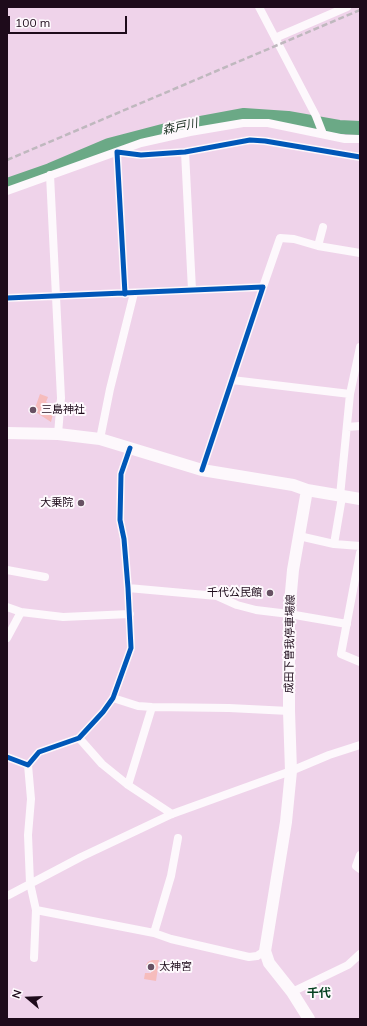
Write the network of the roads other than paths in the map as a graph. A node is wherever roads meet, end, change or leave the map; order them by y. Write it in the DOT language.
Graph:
graph roads {
  1 [pos="259,7"];
  2 [pos="347,7"];
  3 [pos="275,38"];
  4 [pos="323,134"];
  5 [pos="360,139"];
  6 [pos="117,152"];
  7 [pos="185,152"];
  8 [pos="360,157"];
  9 [pos="50,175"];
  10 [pos="7,191"];
  11 [pos="323,227"];
  12 [pos="318,246"];
  13 [pos="360,253"];
  14 [pos="263,287"];
  15 [pos="192,290"];
  16 [pos="134,293"];
  17 [pos="125,294"];
  18 [pos="56,297"];
  19 [pos="7,298"];
  20 [pos="360,347"];
  21 [pos="232,380"];
  22 [pos="350,394"];
  23 [pos="360,426"];
  24 [pos="348,427"];
  25 [pos="7,433"];
  26 [pos="58,434"];
  27 [pos="100,439"];
  28 [pos="130,448"];
  29 [pos="202,470"];
  30 [pos="307,490"];
  31 [pos="341,496"];
  32 [pos="360,499"];
  33 [pos="299,536"];
  34 [pos="334,544"];
  35 [pos="360,546"];
  36 [pos="360,553"];
  37 [pos="7,570"];
  38 [pos="45,577"];
  39 [pos="128,588"];
  40 [pos="7,607"];
  41 [pos="21,612"];
  42 [pos="130,614"];
  43 [pos="289,614"];
  44 [pos="347,624"];
  45 [pos="7,638"];
  46 [pos="360,662"];
  47 [pos="113,698"];
  48 [pos="152,707"];
  49 [pos="289,711"];
  50 [pos="79,738"];
  51 [pos="360,745"];
  52 [pos="7,758"];
  53 [pos="28,764"];
  54 [pos="291,771"];
  55 [pos="128,785"];
  56 [pos="172,814"];
  57 [pos="178,838"];
  58 [pos="360,855"];
  59 [pos="360,869"];
  60 [pos="30,883"];
  61 [pos="7,896"];
  62 [pos="36,910"];
  63 [pos="154,933"];
  64 [pos="265,951"];
  65 [pos="360,954"];
  66 [pos="34,958"];
  67 [pos="292,992"];
  68 [pos="309,1019"];
  1 -- 3 [label="street"];
  2 -- 3 [label="street"];
  3 -- 4 [label="street"];
  4 -- 5 [label="street"];
  4 -- 6 [label="street"];
  6 -- 7 [label="street"];
  6 -- 9 [label="street"];
  6 -- 17 [label="street"];
  7 -- 8 [label="street"];
  7 -- 15 [label="street"];
  9 -- 10 [label="street"];
  9 -- 18 [label="street"];
  11 -- 12 [label="street"];
  12 -- 13 [label="street"];
  12 -- 14 [label="street"];
  14 -- 15 [label="street"];
  14 -- 21 [label="street"];
  15 -- 16 [label="street"];
  16 -- 17 [label="street"];
  16 -- 27 [label="street"];
  17 -- 18 [label="street"];
  18 -- 19 [label="street"];
  18 -- 26 [label="street"];
  20 -- 22 [label="street"];
  21 -- 22 [label="street"];
  21 -- 29 [label="street"];
  22 -- 24 [label="street"];
  23 -- 24 [label="street"];
  24 -- 31 [label="street"];
  25 -- 26 [label="main road"];
  26 -- 27 [label="main road"];
  27 -- 28 [label="main road"];
  28 -- 29 [label="main road"];
  28 -- 39 [label="street"];
  29 -- 30 [label="main road"];
  30 -- 31 [label="main road"];
  30 -- 33 [label="main road, 成田下曽我停車場線"];
  31 -- 32 [label="main road"];
  31 -- 34 [label="street"];
  33 -- 34 [label="street"];
  33 -- 43 [label="main road, 成田下曽我停車場線"];
  34 -- 35 [label="street"];
  36 -- 44 [label="street"];
  37 -- 38 [label="street"];
  39 -- 42 [label="street"];
  39 -- 43 [label="street"];
  40 -- 41 [label="street"];
  41 -- 42 [label="street"];
  41 -- 45 [label="street"];
  42 -- 47 [label="street"];
  43 -- 44 [label="street"];
  43 -- 49 [label="main road, 成田下曽我停車場線"];
  44 -- 46 [label="street"];
  47 -- 48 [label="street"];
  47 -- 50 [label="street"];
  48 -- 49 [label="street"];
  48 -- 55 [label="street"];
  49 -- 54 [label="main road, 成田下曽我停車場線"];
  50 -- 53 [label="street"];
  50 -- 55 [label="street"];
  51 -- 54 [label="street"];
  52 -- 53 [label="street"];
  53 -- 60 [label="street"];
  54 -- 56 [label="street"];
  54 -- 64 [label="main road, 成田下曽我停車場線"];
  55 -- 56 [label="street"];
  56 -- 60 [label="street"];
  57 -- 63 [label="street"];
  58 -- 59 [label="street"];
  60 -- 61 [label="street"];
  60 -- 62 [label="street"];
  62 -- 63 [label="street"];
  62 -- 66 [label="street"];
  63 -- 64 [label="street"];
  64 -- 67 [label="main road"];
  65 -- 67 [label="street"];
  67 -- 68 [label="main road"];
}
